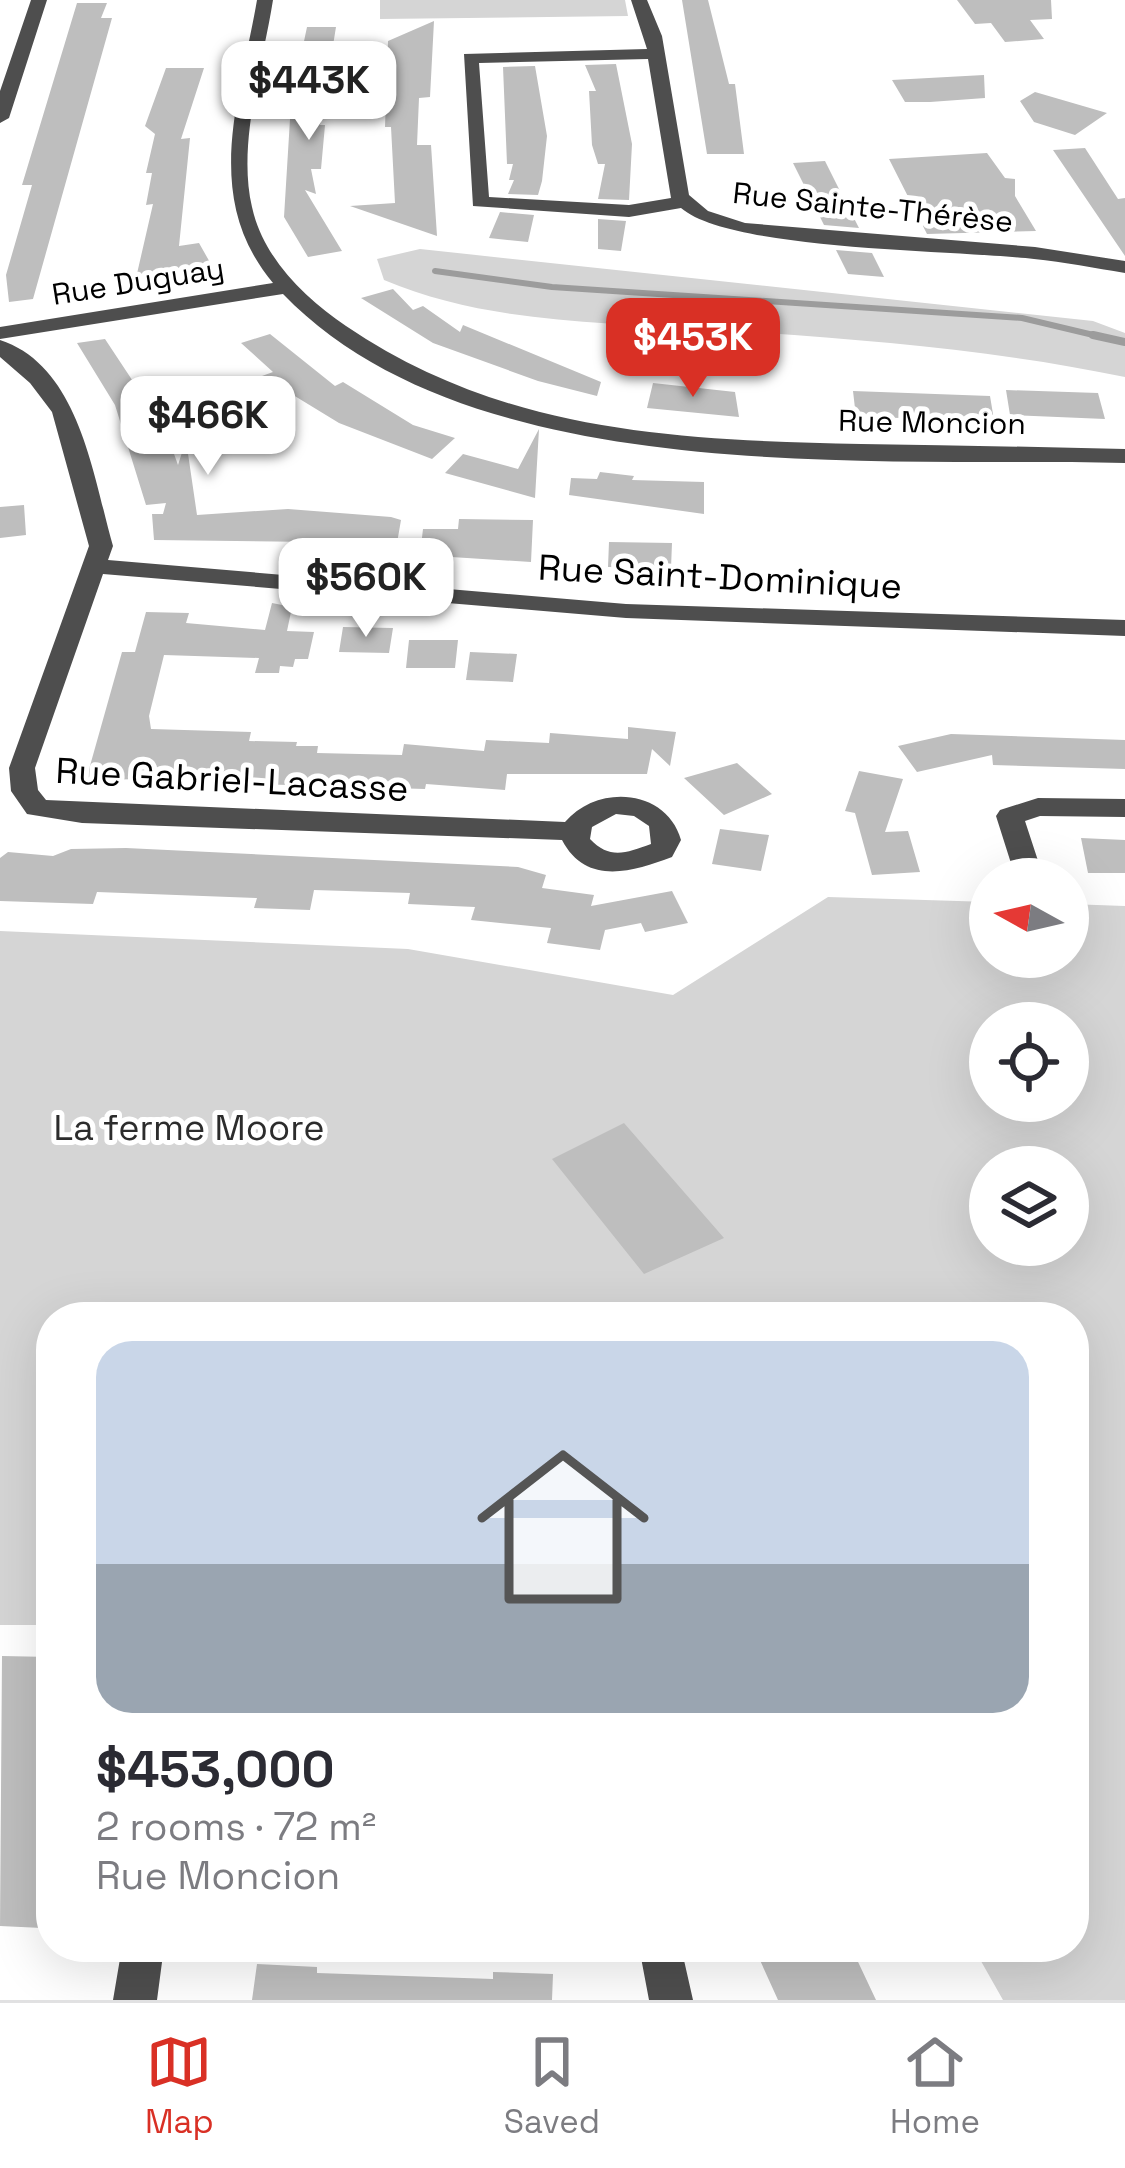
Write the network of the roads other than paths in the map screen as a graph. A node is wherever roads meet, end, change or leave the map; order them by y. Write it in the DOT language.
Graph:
graph roads {
  1 [pos="39,0"];
  2 [pos="265,0"];
  3 [pos="639,0"];
  4 [pos="656,54"];
  5 [pos="0,118"];
  6 [pos="684,202"];
  7 [pos="1125,267"];
  8 [pos="286,287"];
  9 [pos="0,333"];
  10 [pos="0,346"];
  11 [pos="1125,456"];
  12 [pos="97,566"];
  13 [pos="1125,628"];
  14 [pos="1125,808"];
  15 [pos="575,831"];
  16 [pos="1023,858"];
  17 [pos="141,1962"];
  18 [pos="663,1962"];
  19 [pos="135,2000"];
  20 [pos="671,2000"];
  1 -- 5 [label="street"];
  2 -- 8 [label="street, Rue Moncion"];
  3 -- 4 [label="street, Rue Sainte-Thérèse"];
  4 -- 6 [label="street, Rue Sainte-Thérèse"];
  4 -- 6 [label="street"];
  6 -- 7 [label="street, Rue Sainte-Thérèse"];
  8 -- 9 [label="street, Rue Duguay"];
  8 -- 11 [label="street, Rue Moncion"];
  10 -- 12 [label="street, Rue Gabriel-Lacasse"];
  12 -- 13 [label="street, Rue Saint-Dominique"];
  12 -- 15 [label="street, Rue Gabriel-Lacasse"];
  14 -- 16 [label="street"];
  17 -- 19 [label="street"];
  18 -- 20 [label="street"];
}
